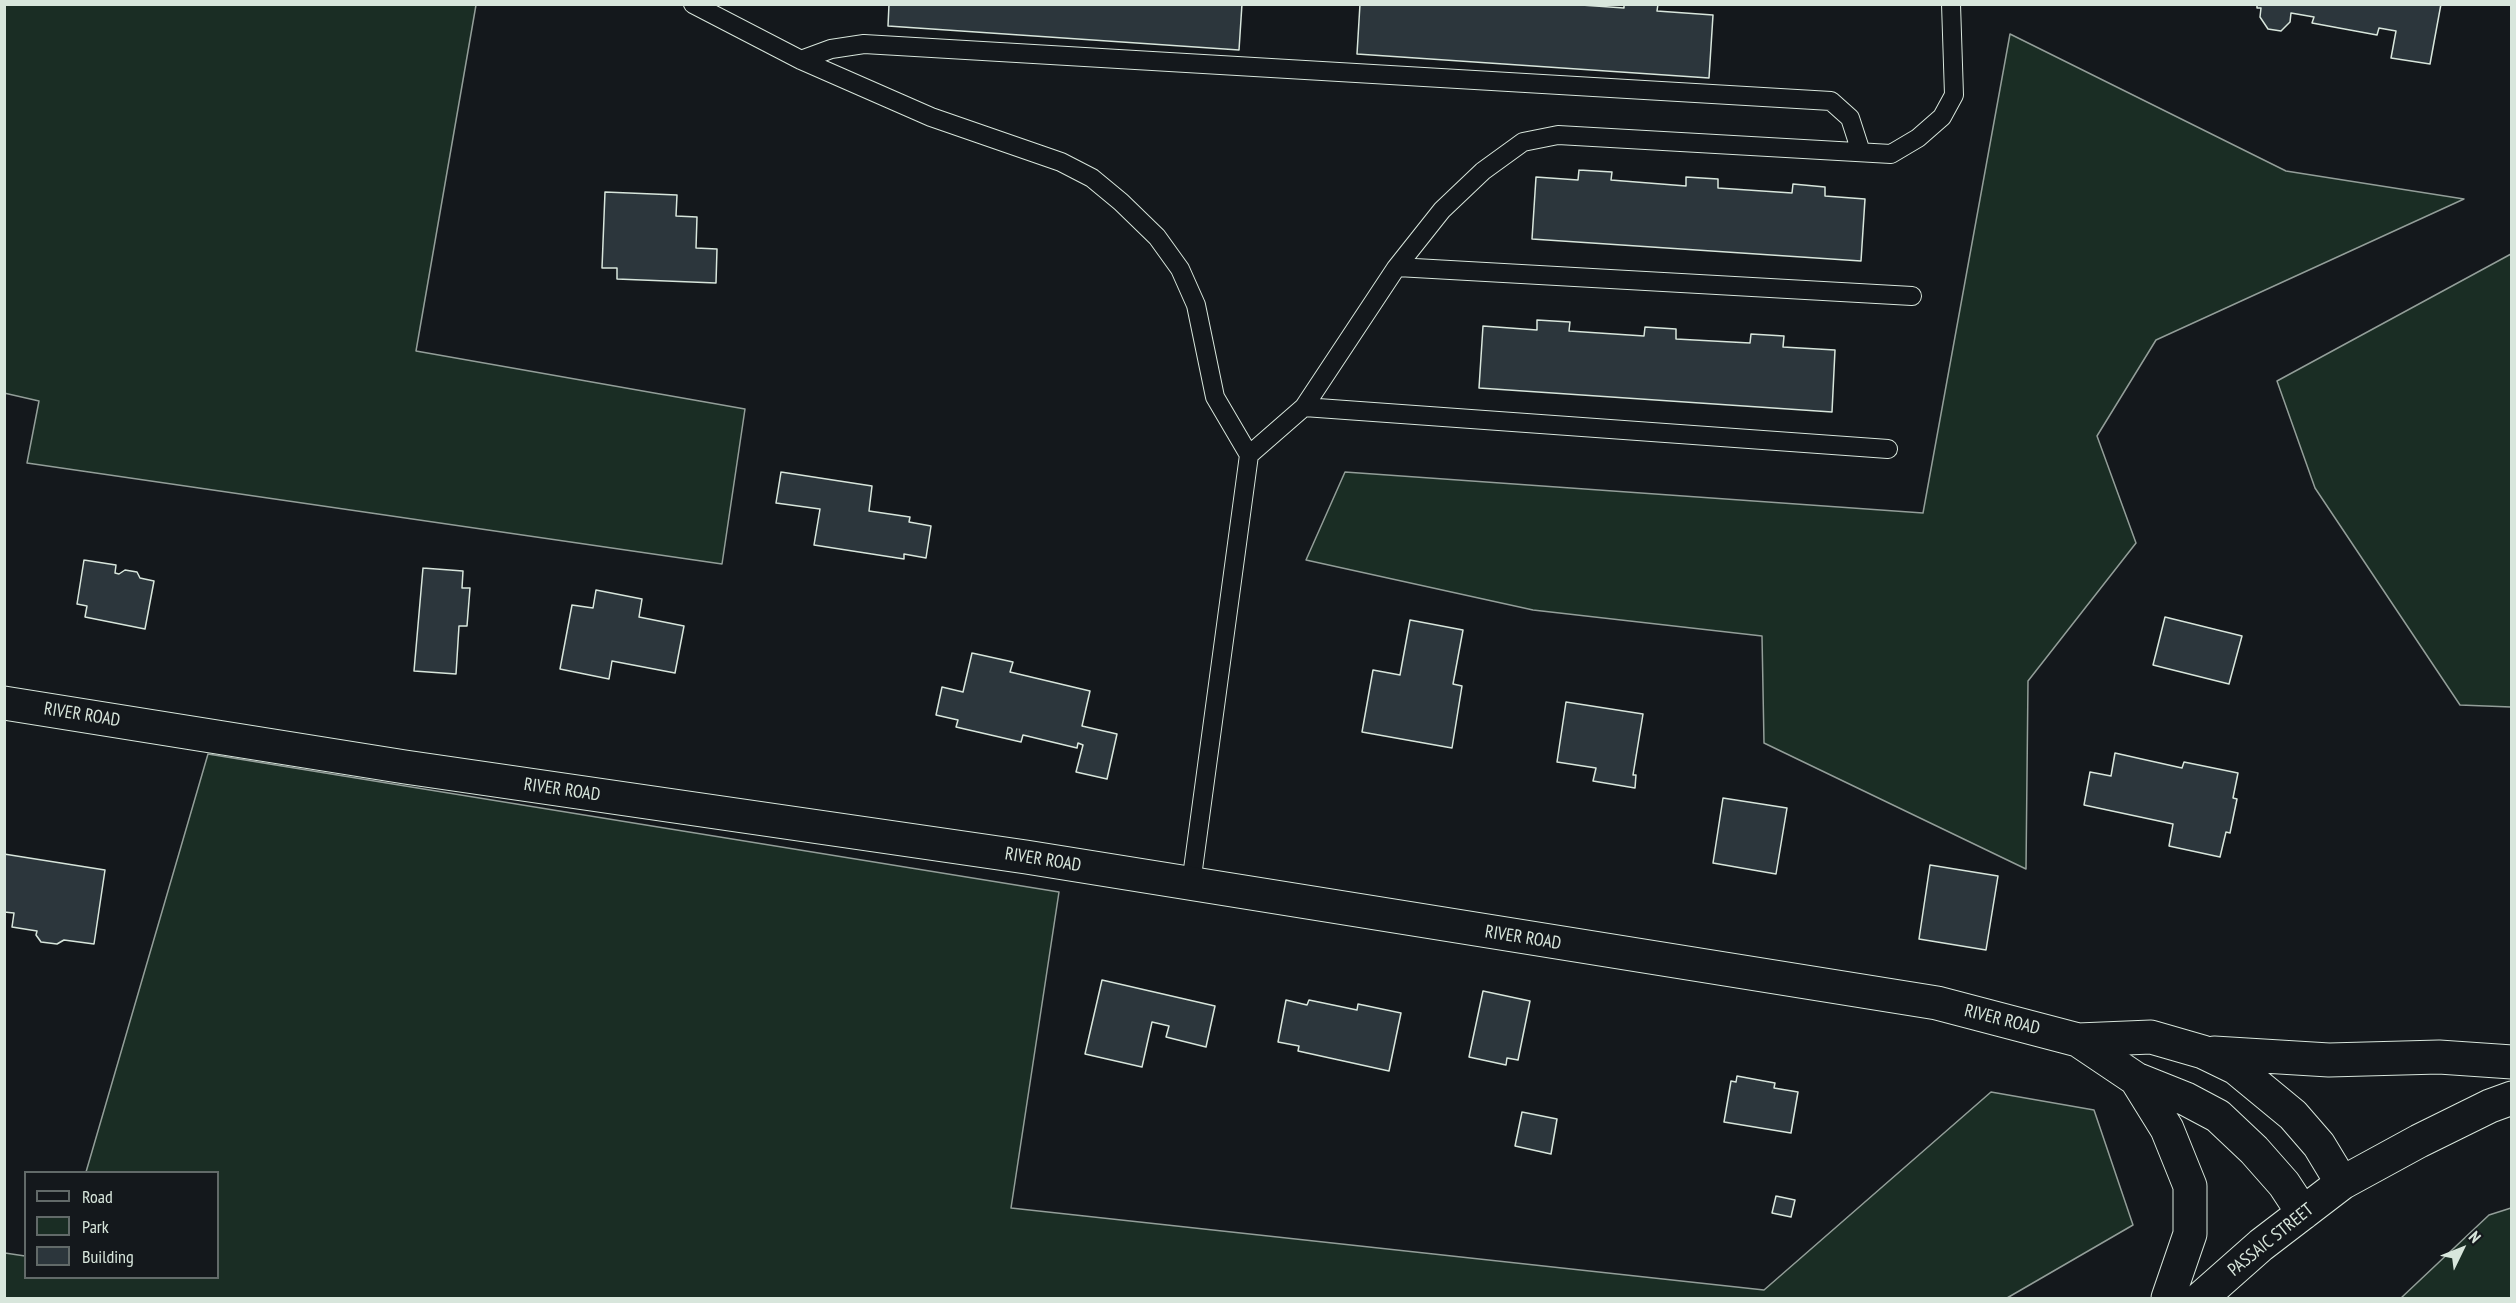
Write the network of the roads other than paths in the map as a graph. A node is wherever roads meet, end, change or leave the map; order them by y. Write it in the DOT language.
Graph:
graph roads {
  1 [pos="693,4"];
  2 [pos="1951,4"];
  3 [pos="801,60"];
  4 [pos="1861,152"];
  5 [pos="1397,267"];
  6 [pos="1912,296"];
  7 [pos="1304,407"];
  8 [pos="1888,449"];
  9 [pos="1249,455"];
  10 [pos="4,703"];
  11 [pos="1191,884"];
  12 [pos="2078,1040"];
  13 [pos="2204,1052"];
  14 [pos="2511,1062"];
  15 [pos="2136,1079"];
  16 [pos="2511,1098"];
  17 [pos="2342,1183"];
  18 [pos="2303,1213"];
  19 [pos="2168,1299"];
  20 [pos="2201,1299"];
  1 -- 3 [label="lane"];
  2 -- 4 [label="lane"];
  3 -- 4 [label="lane"];
  3 -- 9 [label="lane"];
  4 -- 5 [label="lane"];
  5 -- 6 [label="lane"];
  5 -- 7 [label="lane"];
  7 -- 8 [label="lane"];
  7 -- 9 [label="lane"];
  9 -- 11 [label="lane"];
  10 -- 11 [label="street, RIVER ROAD"];
  11 -- 12 [label="street, RIVER ROAD"];
  12 -- 13 [label="street"];
  12 -- 15 [label="street"];
  13 -- 14 [label="street"];
  13 -- 17 [label="street"];
  15 -- 18 [label="street"];
  15 -- 19 [label="street"];
  16 -- 17 [label="street"];
  17 -- 18 [label="street, PASSAIC STREET"];
  18 -- 20 [label="street, PASSAIC STREET"];
}
